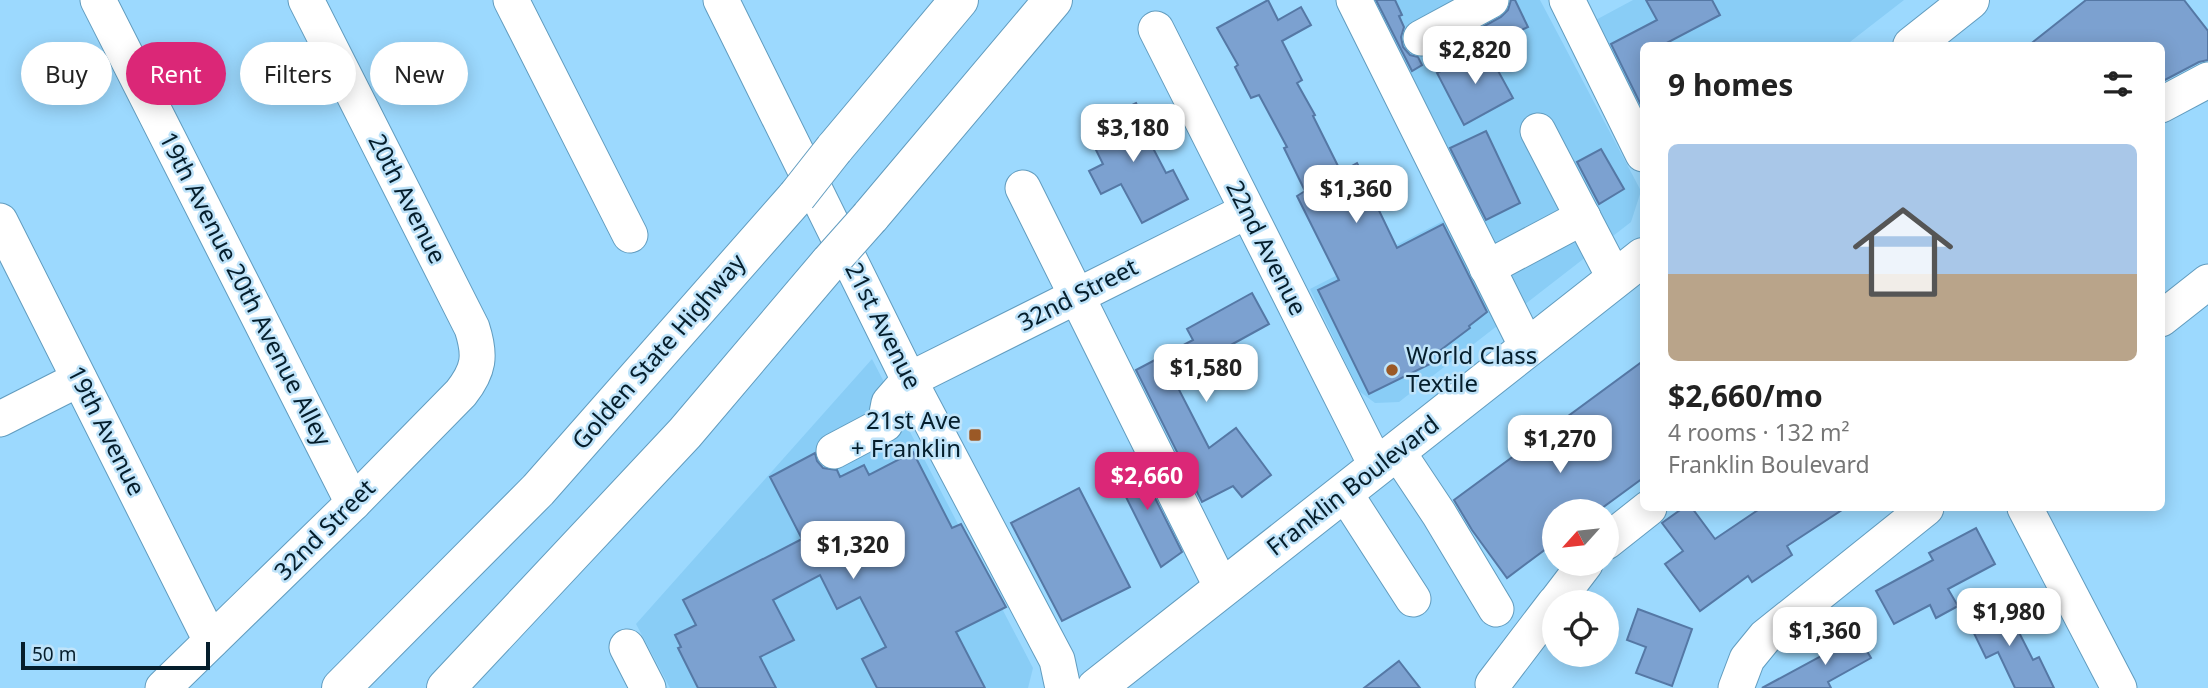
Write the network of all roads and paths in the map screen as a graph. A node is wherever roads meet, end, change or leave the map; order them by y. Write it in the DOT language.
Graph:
graph roads {
  1 [pos="99,0"];
  2 [pos="306,0"];
  3 [pos="512,0"];
  4 [pos="721,0"];
  5 [pos="959,0"];
  6 [pos="1053,0"];
  7 [pos="1354,0"];
  8 [pos="1491,0"];
  9 [pos="1567,0"];
  10 [pos="1970,0"];
  11 [pos="1156,29"];
  12 [pos="1421,38"];
  13 [pos="1917,42"];
  14 [pos="2208,80"];
  15 [pos="2165,103"];
  16 [pos="1538,131"];
  17 [pos="1640,148"];
  18 [pos="1023,188"];
  19 [pos="1247,211"];
  20 [pos="1583,218"];
  21 [pos="0,221"];
  22 [pos="630,235"];
  23 [pos="1488,268"];
  24 [pos="1629,268"];
  25 [pos="2208,282"];
  26 [pos="1077,296"];
  27 [pos="2165,316"];
  28 [pos="1528,349"];
  29 [pos="477,364"];
  30 [pos="79,379"];
  31 [pos="909,380"];
  32 [pos="0,419"];
  33 [pos="834,451"];
  34 [pos="1387,459"];
  35 [pos="1344,492"];
  36 [pos="353,503"];
  37 [pos="1645,511"];
  38 [pos="1922,511"];
  39 [pos="2027,511"];
  40 [pos="1619,532"];
  41 [pos="1576,576"];
  42 [pos="1223,588"];
  43 [pos="1565,590"];
  44 [pos="1413,599"];
  45 [pos="1496,609"];
  46 [pos="1542,620"];
  47 [pos="212,641"];
  48 [pos="627,647"];
  49 [pos="1112,684"];
  50 [pos="1493,684"];
  51 [pos="163,688"];
  52 [pos="341,688"];
  53 [pos="446,688"];
  54 [pos="648,688"];
  55 [pos="1063,688"];
  56 [pos="1736,688"];
  57 [pos="2119,688"];
  1 -- 36 [label="street, 19th Avenue 20th Avenue Alley"];
  2 -- 29 [label="street, 20th Avenue"];
  3 -- 22 [label="street"];
  4 -- 31 [label="street, 21st Avenue"];
  5 -- 52 [label="main road, Golden State Highway, bridge"];
  6 -- 53 [label="main road, bridge"];
  7 -- 23 [label="street"];
  8 -- 12 [label="street"];
  9 -- 17 [label="street"];
  10 -- 13 [label="main road"];
  11 -- 19 [label="street, 22nd Avenue"];
  14 -- 15 [label="street"];
  16 -- 20 [label="street"];
  18 -- 26 [label="street"];
  19 -- 26 [label="street, 32nd Street"];
  19 -- 34 [label="street, 22nd Avenue"];
  20 -- 23 [label="street"];
  20 -- 24 [label="street"];
  21 -- 30 [label="street, 19th Avenue"];
  23 -- 28 [label="street"];
  24 -- 28 [label="main road, Franklin Boulevard"];
  25 -- 27 [label="street"];
  26 -- 31 [label="street, 32nd Street"];
  26 -- 42 [label="street"];
  28 -- 34 [label="main road, Franklin Boulevard"];
  29 -- 36 [label="street, 32nd Street"];
  30 -- 32 [label="street"];
  30 -- 47 [label="street, 19th Avenue"];
  31 -- 33 [label="street"];
  31 -- 55 [label="street, 21st Avenue"];
  34 -- 35 [label="main road, Franklin Boulevard"];
  34 -- 45 [label="street, 22nd Avenue"];
  35 -- 42 [label="main road, Franklin Boulevard"];
  35 -- 44 [label="street"];
  36 -- 47 [label="street, 32nd Street"];
  37 -- 40 [label="street"];
  38 -- 56 [label="street"];
  39 -- 57 [label="street"];
  41 -- 43 [label="street"];
  42 -- 49 [label="main road, Franklin Boulevard"];
  46 -- 50 [label="street"];
  47 -- 51 [label="street, 32nd Street"];
  48 -- 54 [label="street"];
}
